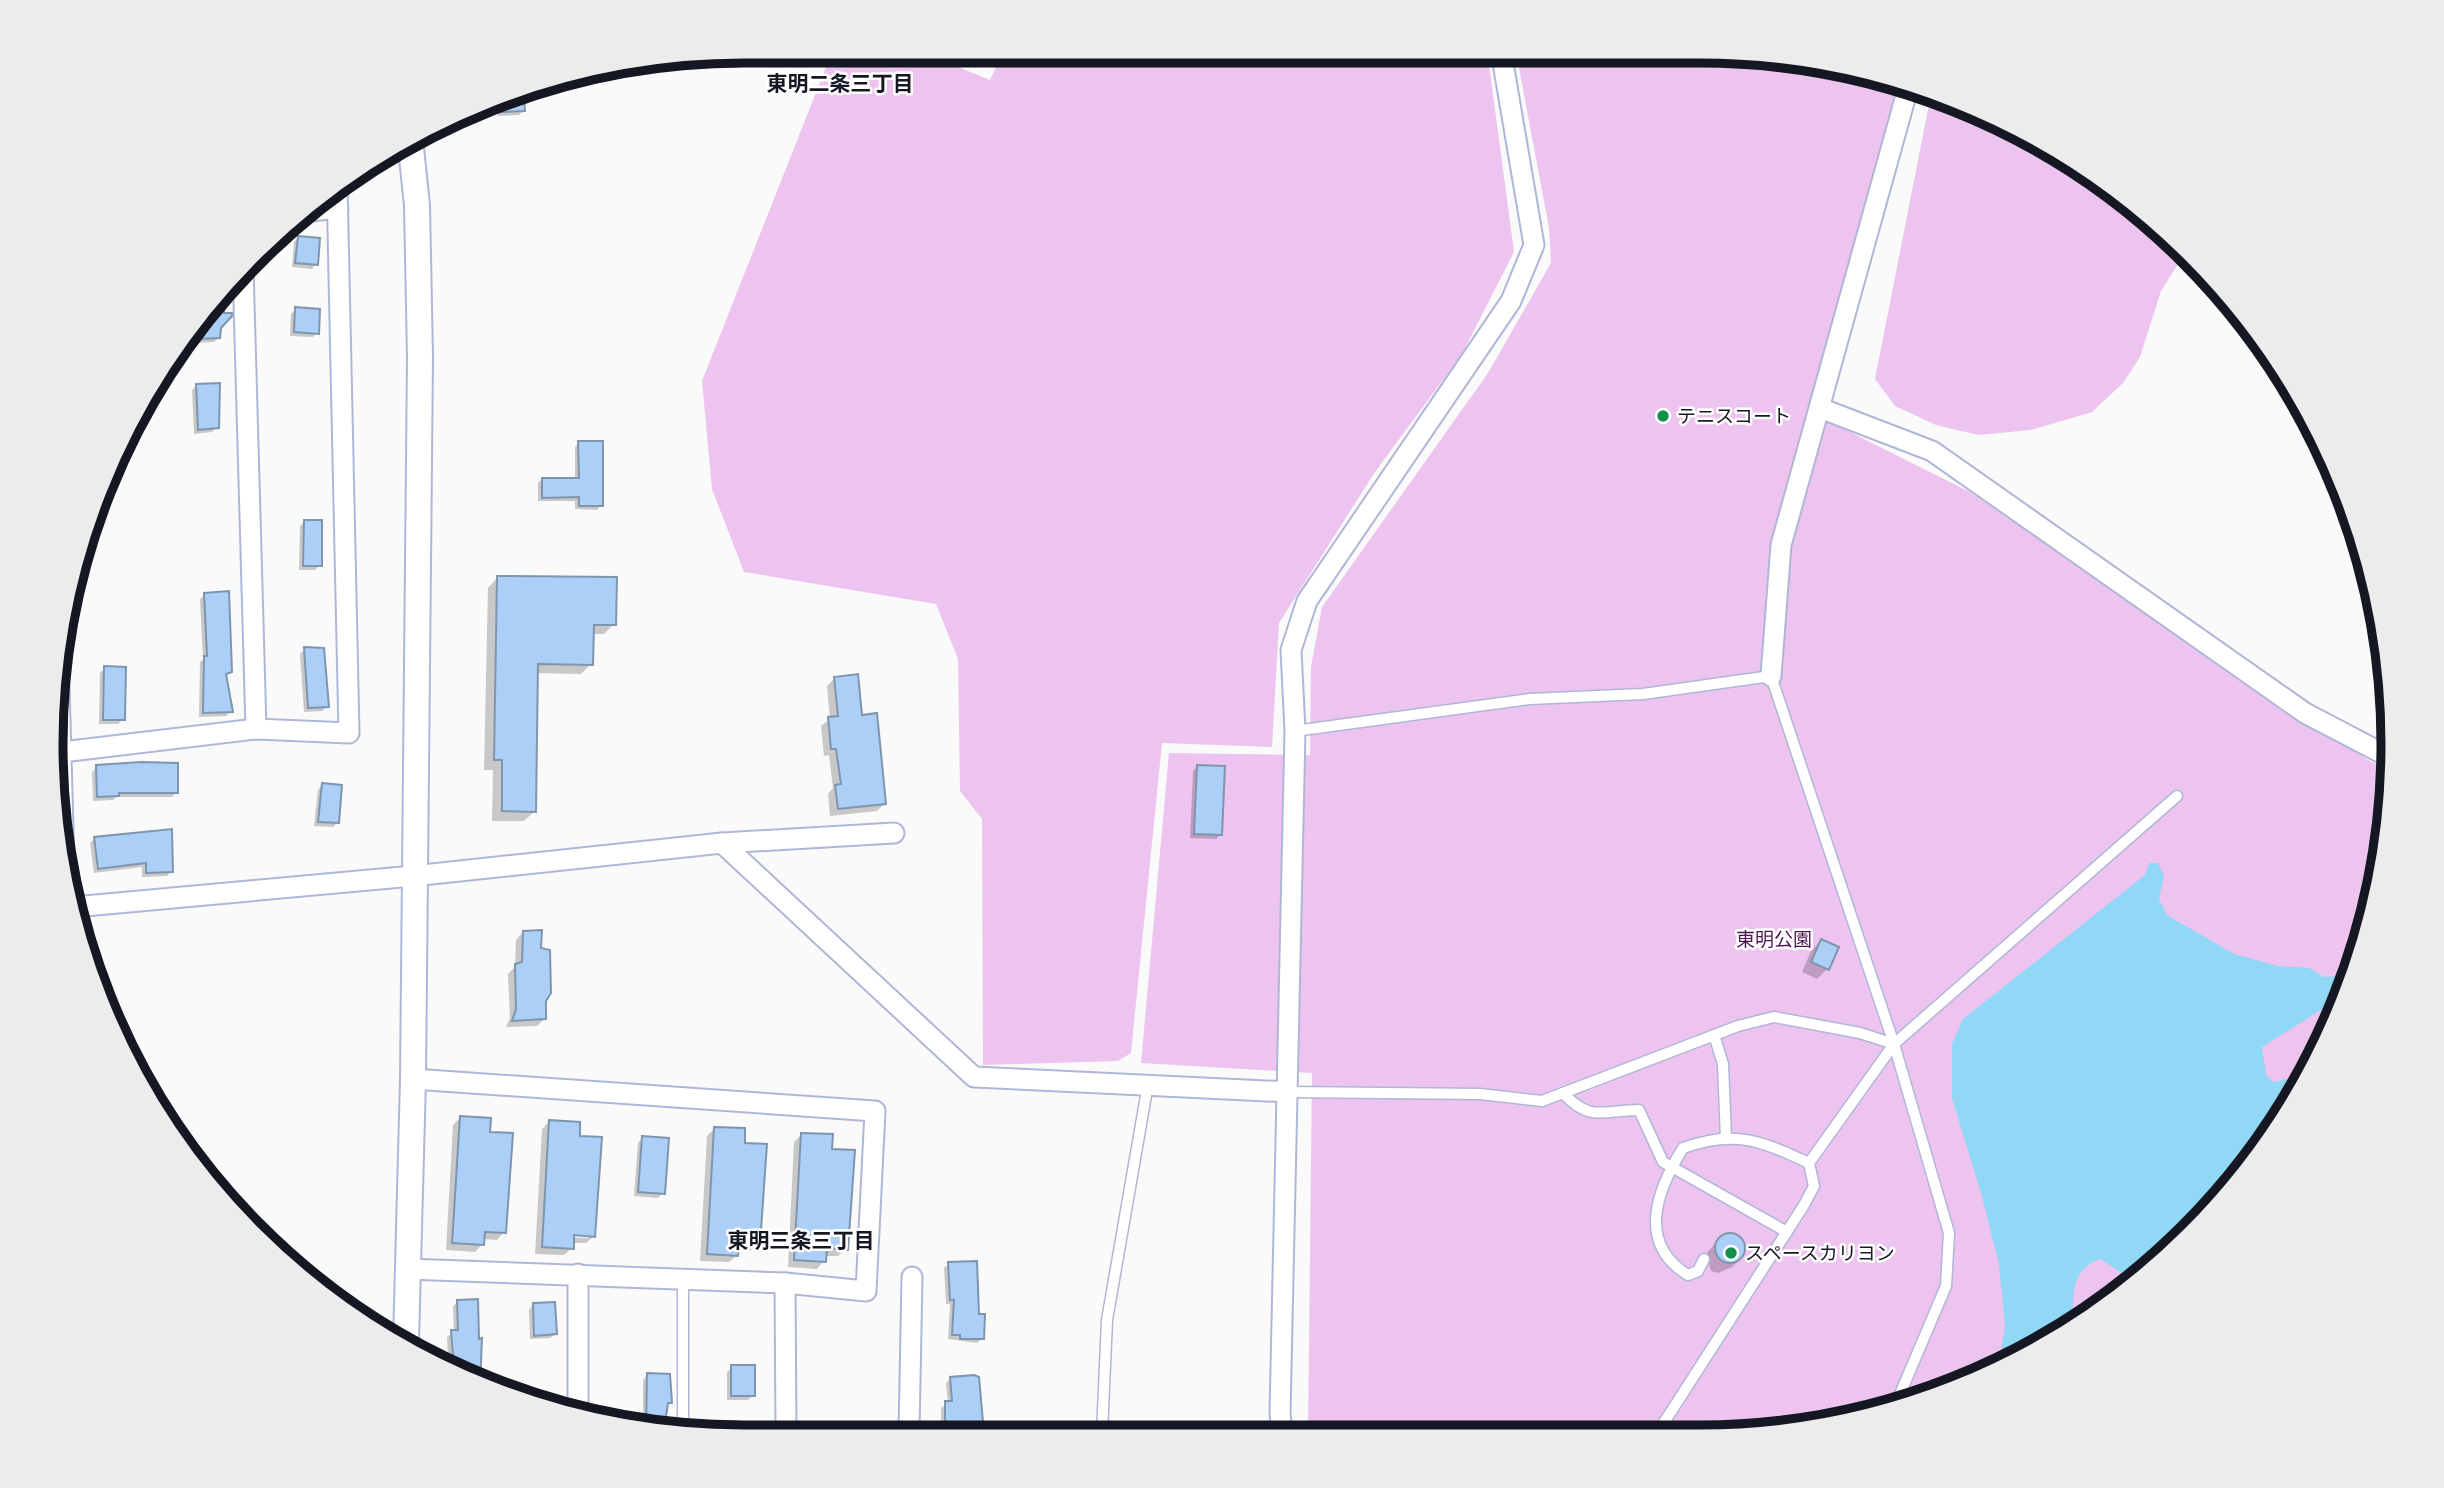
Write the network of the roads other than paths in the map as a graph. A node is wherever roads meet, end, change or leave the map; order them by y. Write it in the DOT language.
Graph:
graph roads {
  1 [pos="1503,63"];
  2 [pos="1906,95"];
  3 [pos="411,150"];
  4 [pos="338,198"];
  5 [pos="338,208"];
  6 [pos="322,210"];
  7 [pos="243,282"];
  8 [pos="1820,408"];
  9 [pos="1771,676"];
  10 [pos="256,729"];
  11 [pos="1295,730"];
  12 [pos="63,752"];
  13 [pos="2381,753"];
  14 [pos="2177,796"];
  15 [pos="894,833"];
  16 [pos="722,843"];
  17 [pos="413,876"];
  18 [pos="83,906"];
  19 [pos="1714,1035"];
  20 [pos="1894,1044"];
  21 [pos="413,1079"];
  22 [pos="1148,1084"];
  23 [pos="1289,1092"];
  24 [pos="1563,1093"];
  25 [pos="1726,1139"];
  26 [pos="1809,1163"];
  27 [pos="1672,1168"];
  28 [pos="1787,1232"];
  29 [pos="1704,1259"];
  30 [pos="407,1269"];
  31 [pos="578,1274"];
  32 [pos="912,1277"];
  33 [pos="683,1279"];
  34 [pos="785,1283"];
  35 [pos="406,1336"];
  36 [pos="1900,1395"];
  37 [pos="578,1404"];
  38 [pos="683,1422"];
  39 [pos="786,1425"];
  40 [pos="909,1425"];
  41 [pos="1102,1425"];
  42 [pos="1281,1425"];
  43 [pos="1662,1425"];
  1 -- 11 [label="street"];
  2 -- 8 [label="street"];
  3 -- 17 [label="street"];
  4 -- 5 [label="street"];
  5 -- 6 [label="street"];
  5 -- 10 [label="street"];
  7 -- 10 [label="street"];
  8 -- 9 [label="street"];
  8 -- 13 [label="street"];
  9 -- 11 [label="lane"];
  9 -- 20 [label="lane"];
  10 -- 12 [label="street"];
  11 -- 23 [label="street"];
  14 -- 20 [label="lane"];
  15 -- 16 [label="street"];
  16 -- 17 [label="street"];
  16 -- 22 [label="street"];
  17 -- 18 [label="street"];
  17 -- 21 [label="street"];
  19 -- 20 [label="lane"];
  19 -- 24 [label="lane"];
  19 -- 25 [label="lane"];
  20 -- 26 [label="lane"];
  20 -- 36 [label="lane"];
  21 -- 30 [label="street"];
  21 -- 34 [label="street"];
  22 -- 23 [label="street"];
  22 -- 41 [label="lane"];
  23 -- 24 [label="lane"];
  23 -- 42 [label="street"];
  24 -- 27 [label="lane"];
  25 -- 26 [label="lane"];
  25 -- 27 [label="lane"];
  26 -- 28 [label="lane"];
  27 -- 28 [label="lane"];
  27 -- 29 [label="lane"];
  28 -- 43 [label="lane"];
  30 -- 31 [label="street"];
  30 -- 35 [label="street"];
  31 -- 33 [label="street"];
  31 -- 37 [label="street"];
  32 -- 40 [label="street"];
  33 -- 34 [label="street"];
  33 -- 38 [label="lane"];
  34 -- 39 [label="street"];
}
